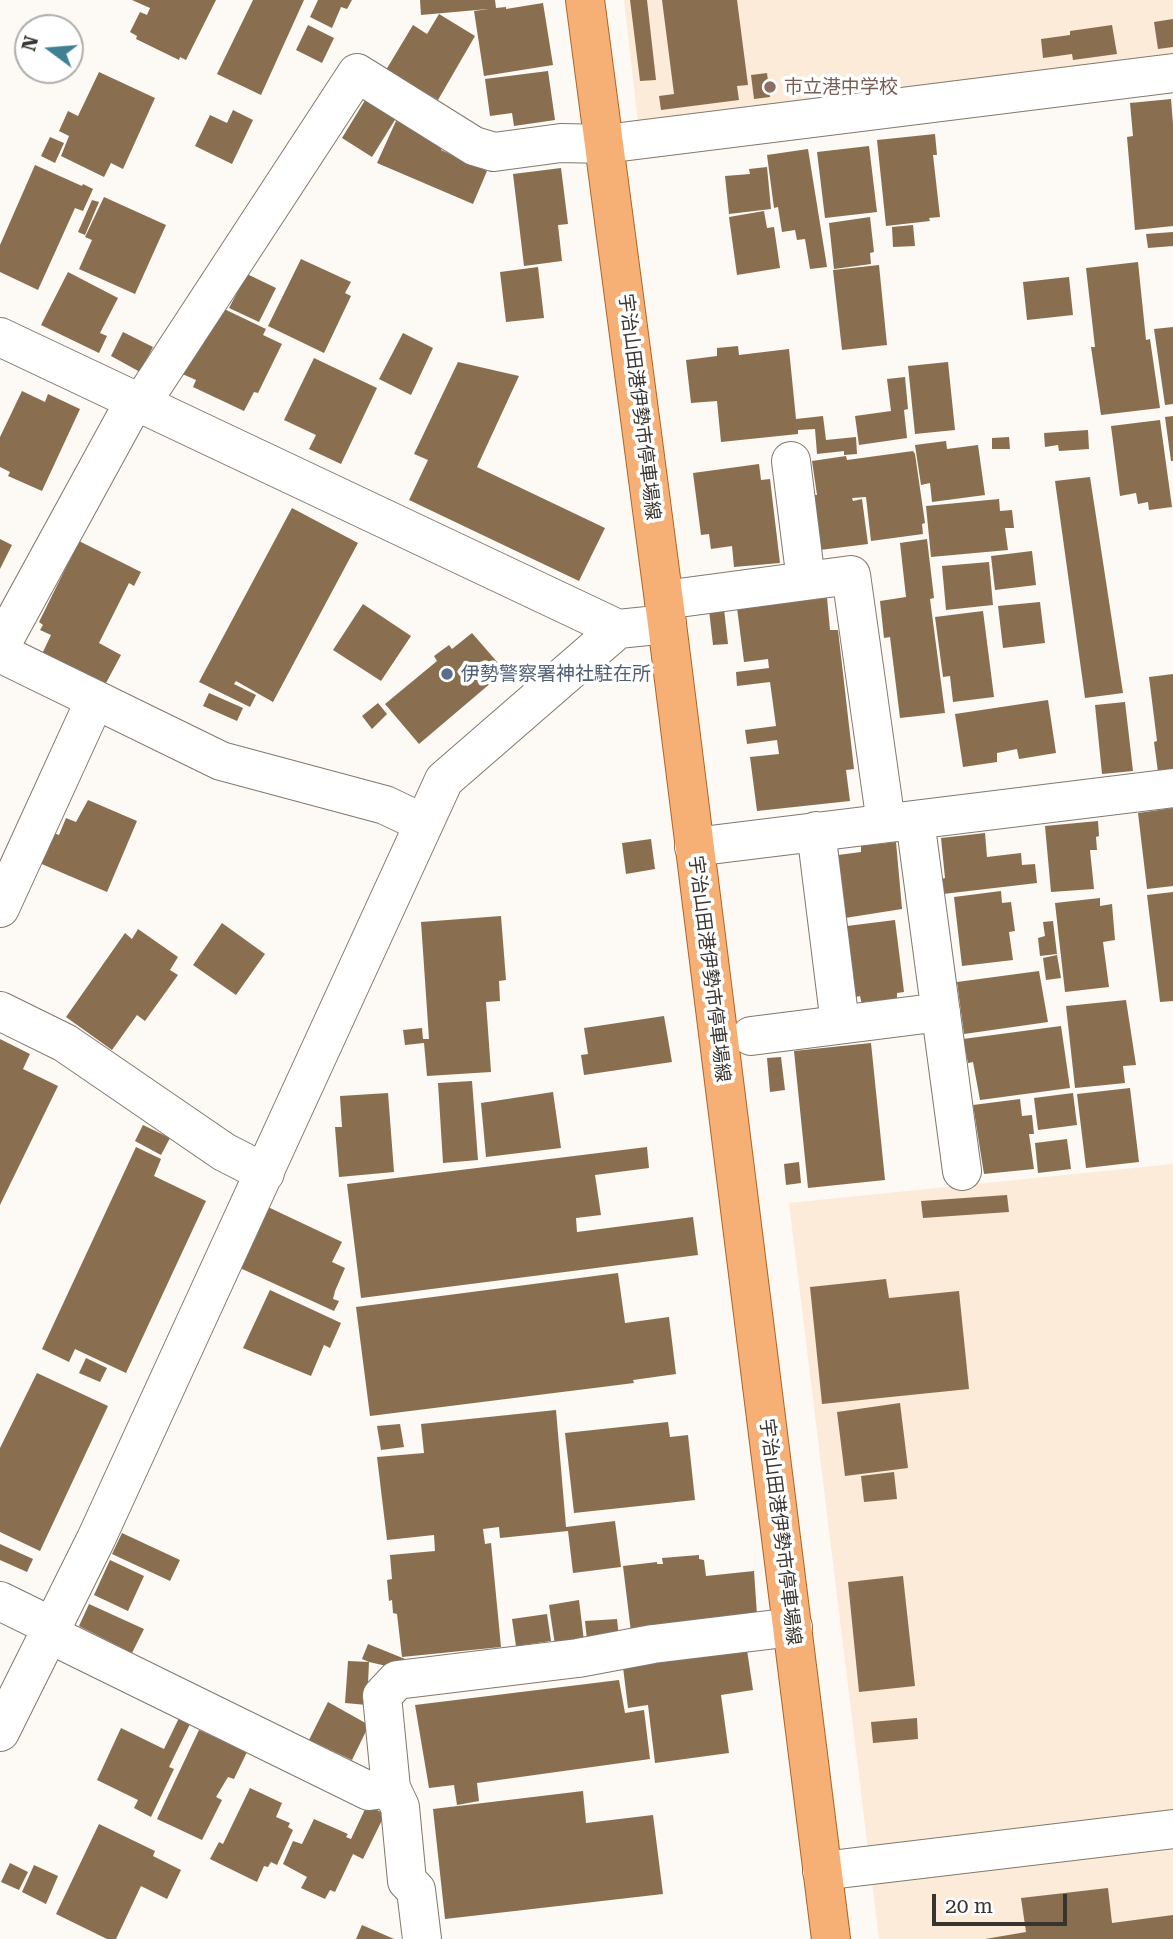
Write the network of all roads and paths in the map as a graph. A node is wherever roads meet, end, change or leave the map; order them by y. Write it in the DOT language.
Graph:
graph roads {
  1 [pos="585,0"];
  2 [pos="1173,73"];
  3 [pos="605,144"];
  4 [pos="0,337"];
  5 [pos="137,403"];
  6 [pos="790,461"];
  7 [pos="806,581"];
  8 [pos="665,612"];
  9 [pos="618,629"];
  10 [pos="0,647"];
  11 [pos="0,653"];
  12 [pos="94,700"];
  13 [pos="1173,788"];
  14 [pos="900,822"];
  15 [pos="423,823"];
  16 [pos="816,831"];
  17 [pos="694,847"];
  18 [pos="0,908"];
  19 [pos="0,1011"];
  20 [pos="941,1012"];
  21 [pos="840,1024"];
  22 [pos="751,1036"];
  23 [pos="962,1171"];
  24 [pos="265,1173"];
  25 [pos="0,1601"];
  26 [pos="793,1628"];
  27 [pos="51,1631"];
  28 [pos="0,1732"];
  29 [pos="391,1788"];
  30 [pos="1173,1829"];
  31 [pos="822,1871"];
  32 [pos="422,1939"];
  33 [pos="831,1939"];
  1 -- 3 [label="main road, 宇治山田港伊勢市停車場線"];
  2 -- 3 [label="street"];
  3 -- 5 [label="street"];
  3 -- 8 [label="main road, 宇治山田港伊勢市停車場線"];
  4 -- 5 [label="street"];
  5 -- 9 [label="street"];
  5 -- 10 [label="street"];
  6 -- 7 [label="street"];
  7 -- 8 [label="street"];
  7 -- 14 [label="street"];
  8 -- 9 [label="street"];
  8 -- 17 [label="main road, 宇治山田港伊勢市停車場線"];
  9 -- 15 [label="street"];
  11 -- 12 [label="street"];
  12 -- 15 [label="street"];
  12 -- 18 [label="street"];
  13 -- 14 [label="street"];
  14 -- 16 [label="street"];
  14 -- 20 [label="street"];
  15 -- 24 [label="street"];
  16 -- 17 [label="street"];
  16 -- 21 [label="street"];
  17 -- 26 [label="main road, 宇治山田港伊勢市停車場線"];
  19 -- 24 [label="street"];
  20 -- 21 [label="street"];
  20 -- 23 [label="street"];
  21 -- 22 [label="street"];
  24 -- 27 [label="street"];
  25 -- 27 [label="street"];
  26 -- 29 [label="street"];
  26 -- 31 [label="main road, 宇治山田港伊勢市停車場線"];
  27 -- 28 [label="street"];
  27 -- 29 [label="street"];
  29 -- 32 [label="street"];
  30 -- 31 [label="street"];
  31 -- 33 [label="main road, 宇治山田港伊勢市停車場線"];
}
